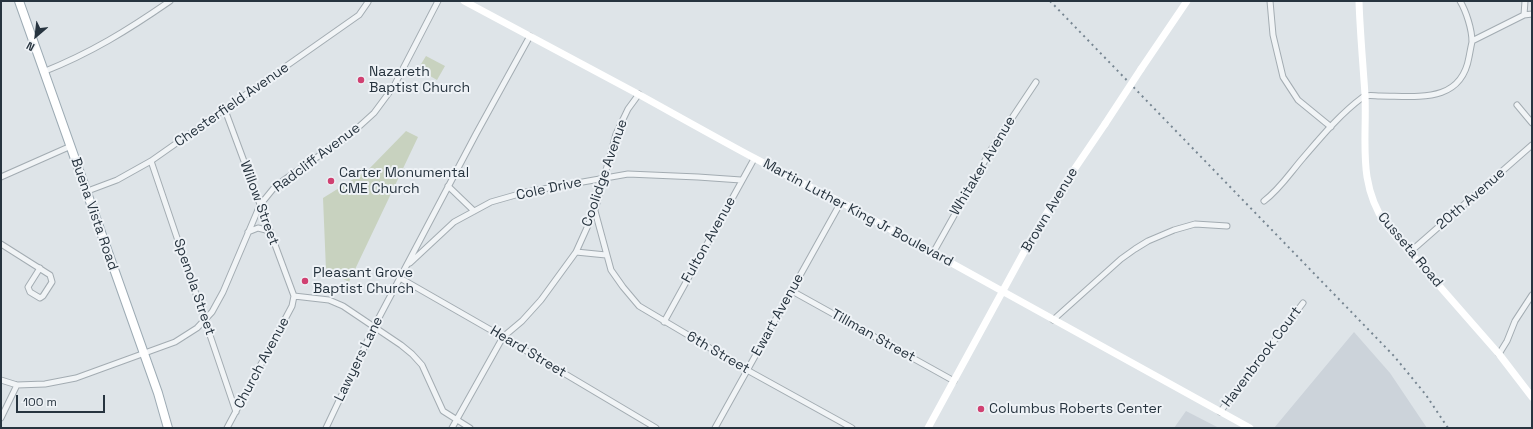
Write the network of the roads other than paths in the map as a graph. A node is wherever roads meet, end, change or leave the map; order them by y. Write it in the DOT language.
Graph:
graph roads {
  1 [pos="19,1"];
  2 [pos="170,1"];
  3 [pos="438,1"];
  4 [pos="464,1"];
  5 [pos="1187,1"];
  6 [pos="1270,1"];
  7 [pos="1359,1"];
  8 [pos="1460,1"];
  9 [pos="1525,1"];
  10 [pos="368,2"];
  11 [pos="1532,14"];
  12 [pos="1524,15"];
  13 [pos="530,36"];
  14 [pos="1472,41"];
  15 [pos="43,72"];
  16 [pos="1036,82"];
  17 [pos="638,94"];
  18 [pos="1365,96"];
  19 [pos="1517,105"];
  20 [pos="225,110"];
  21 [pos="1532,123"];
  22 [pos="1331,127"];
  23 [pos="1532,145"];
  24 [pos="71,146"];
  25 [pos="754,159"];
  26 [pos="151,161"];
  27 [pos="1,177"];
  28 [pos="604,178"];
  29 [pos="741,180"];
  30 [pos="448,186"];
  31 [pos="85,192"];
  32 [pos="1264,201"];
  33 [pos="841,202"];
  34 [pos="260,205"];
  35 [pos="595,210"];
  36 [pos="474,211"];
  37 [pos="1227,226"];
  38 [pos="270,231"];
  39 [pos="248,232"];
  40 [pos="1,244"];
  41 [pos="576,252"];
  42 [pos="1410,252"];
  43 [pos="933,253"];
  44 [pos="606,255"];
  45 [pos="40,268"];
  46 [pos="405,268"];
  47 [pos="400,278"];
  48 [pos="792,291"];
  49 [pos="1003,291"];
  50 [pos="1532,295"];
  51 [pos="294,296"];
  52 [pos="1303,303"];
  53 [pos="205,320"];
  54 [pos="1053,320"];
  55 [pos="664,322"];
  56 [pos="374,327"];
  57 [pos="503,337"];
  58 [pos="144,354"];
  59 [pos="1499,354"];
  60 [pos="747,370"];
  61 [pos="1,380"];
  62 [pos="954,381"];
  63 [pos="17,385"];
  64 [pos="1532,397"];
  65 [pos="236,412"];
  66 [pos="1220,412"];
  67 [pos="1,418"];
  68 [pos="456,420"];
  69 [pos="168,428"];
  70 [pos="227,428"];
  71 [pos="326,428"];
  72 [pos="452,428"];
  73 [pos="470,428"];
  74 [pos="656,428"];
  75 [pos="715,428"];
  76 [pos="852,428"];
  77 [pos="928,428"];
  78 [pos="1250,428"];
  1 -- 15 [label="main road, Buena Vista Road"];
  2 -- 15 [label="street"];
  3 -- 34 [label="street, Radcliff Avenue"];
  4 -- 13 [label="street, Martin Luther King Jr Boulevard"];
  5 -- 49 [label="street, Brown Avenue, bridge"];
  6 -- 22 [label="street"];
  7 -- 18 [label="street, Cusseta Road"];
  8 -- 14 [label="street"];
  9 -- 12 [label="street"];
  10 -- 20 [label="street, Chesterfield Avenue"];
  11 -- 12 [label="street"];
  12 -- 14 [label="street"];
  13 -- 17 [label="street, Martin Luther King Jr Boulevard"];
  13 -- 30 [label="street, Lawyers Lane"];
  14 -- 18 [label="street"];
  15 -- 24 [label="main road, Buena Vista Road"];
  16 -- 43 [label="street, Whitaker Avenue"];
  17 -- 25 [label="street, Martin Luther King Jr Boulevard"];
  17 -- 28 [label="street, Coolidge Avenue"];
  18 -- 22 [label="street"];
  18 -- 42 [label="street, Cusseta Road"];
  19 -- 21 [label="street"];
  20 -- 26 [label="street, Chesterfield Avenue"];
  20 -- 34 [label="street, Willow Street"];
  22 -- 32 [label="street"];
  23 -- 42 [label="street, 20th Avenue"];
  24 -- 27 [label="street"];
  24 -- 31 [label="main road, Buena Vista Road"];
  25 -- 29 [label="street, Fulton Avenue"];
  25 -- 33 [label="street, Martin Luther King Jr Boulevard"];
  26 -- 31 [label="street, Chesterfield Avenue"];
  26 -- 53 [label="street, Spenola Street"];
  28 -- 29 [label="street, Cole Drive"];
  28 -- 35 [label="street, Coolidge Avenue"];
  28 -- 36 [label="street, Cole Drive"];
  29 -- 55 [label="street, Fulton Avenue"];
  30 -- 36 [label="street"];
  30 -- 46 [label="street, Lawyers Lane"];
  31 -- 58 [label="main road, Buena Vista Road"];
  33 -- 43 [label="street, Martin Luther King Jr Boulevard"];
  33 -- 48 [label="street, Ewart Avenue"];
  34 -- 38 [label="street, Willow Street"];
  34 -- 39 [label="street, Radcliff Avenue"];
  35 -- 41 [label="street, Coolidge Avenue"];
  35 -- 44 [label="street, 6th Street"];
  36 -- 46 [label="street, Cole Drive"];
  37 -- 54 [label="street"];
  38 -- 39 [label="street"];
  38 -- 51 [label="street, Willow Street"];
  39 -- 53 [label="street, Radcliff Avenue"];
  40 -- 45 [label="street"];
  41 -- 44 [label="street"];
  41 -- 57 [label="street, Coolidge Avenue"];
  42 -- 59 [label="street, Cusseta Road"];
  43 -- 49 [label="street, Martin Luther King Jr Boulevard"];
  44 -- 55 [label="street, 6th Street"];
  45 -- 45 [label="street"];
  46 -- 47 [label="street, Lawyers Lane"];
  47 -- 56 [label="street, Lawyers Lane"];
  47 -- 57 [label="street, Heard Street"];
  48 -- 60 [label="street, Ewart Avenue"];
  48 -- 62 [label="street, Tillman Street"];
  49 -- 54 [label="street, Martin Luther King Jr Boulevard"];
  49 -- 62 [label="street, Brown Avenue"];
  50 -- 59 [label="street"];
  51 -- 56 [label="street"];
  51 -- 65 [label="street, Church Avenue"];
  52 -- 66 [label="street, Havenbrook Court"];
  53 -- 58 [label="street, Radcliff Avenue"];
  53 -- 65 [label="street, Spenola Street"];
  54 -- 66 [label="street, Martin Luther King Jr Boulevard"];
  55 -- 60 [label="street, 6th Street"];
  56 -- 68 [label="street"];
  56 -- 71 [label="street, Lawyers Lane"];
  57 -- 68 [label="street, Coolidge Avenue"];
  57 -- 74 [label="street, Heard Street"];
  58 -- 63 [label="street, Radcliff Avenue"];
  58 -- 69 [label="main road, Buena Vista Road"];
  59 -- 64 [label="street, Cusseta Road"];
  60 -- 75 [label="street, Ewart Avenue"];
  60 -- 76 [label="street, 6th Street"];
  61 -- 63 [label="street, Radcliff Avenue"];
  62 -- 77 [label="street, Brown Avenue"];
  63 -- 67 [label="street"];
  65 -- 70 [label="street, Church Avenue"];
  66 -- 78 [label="street, Martin Luther King Jr Boulevard"];
  68 -- 72 [label="street, Coolidge Avenue"];
  68 -- 73 [label="street"];
}
